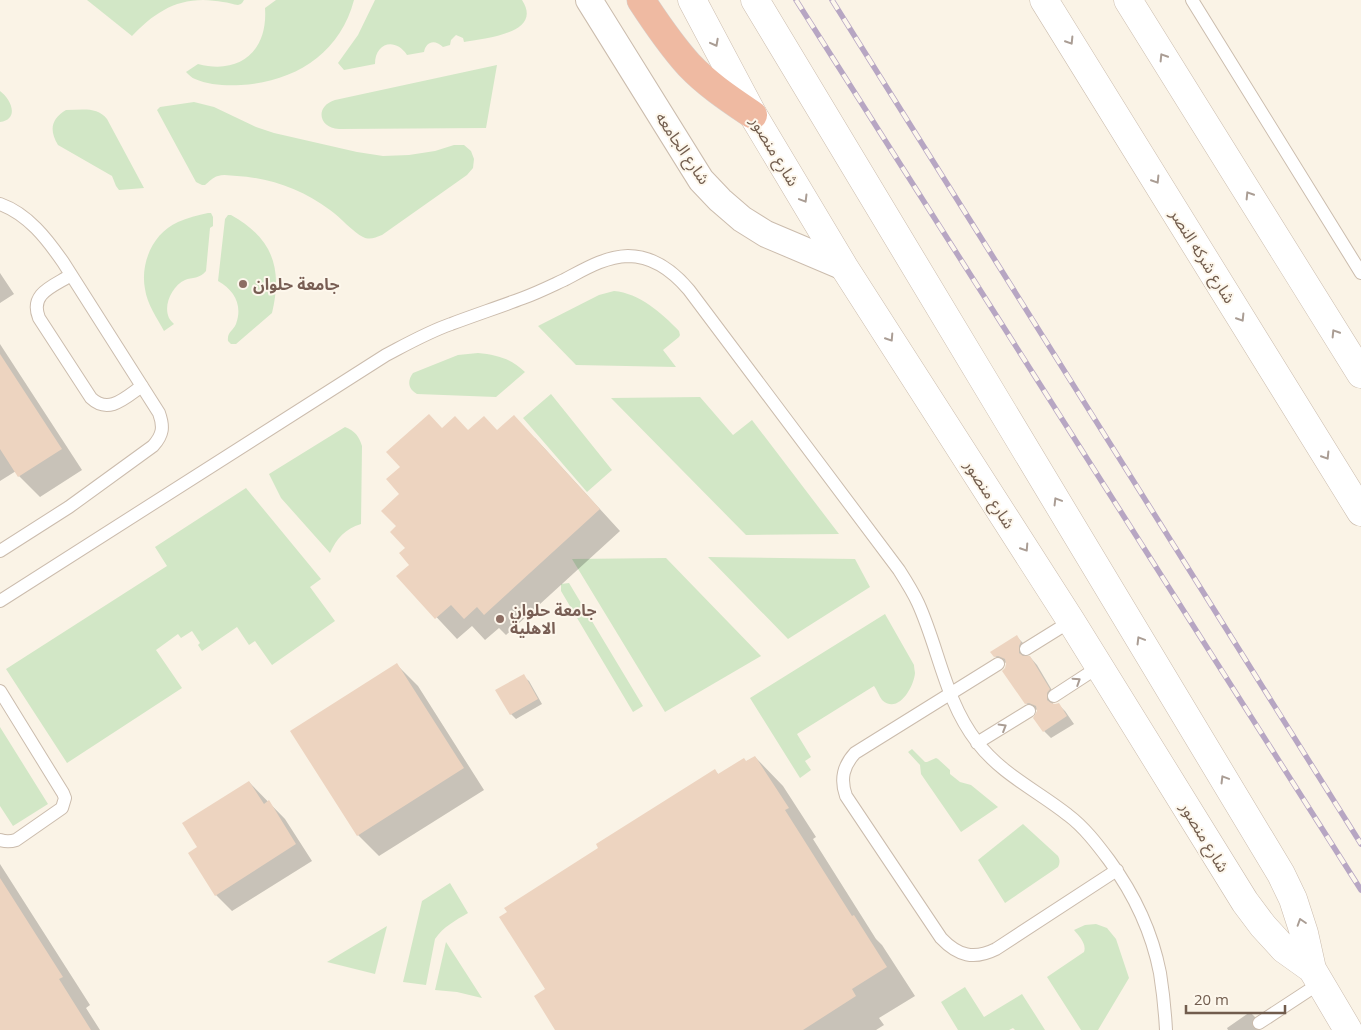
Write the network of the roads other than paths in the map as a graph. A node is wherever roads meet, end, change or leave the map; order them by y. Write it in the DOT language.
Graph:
graph roads {
  1 [pos="589,0"];
  2 [pos="641,0"];
  3 [pos="692,0"];
  4 [pos="755,0"];
  5 [pos="1044,0"];
  6 [pos="1128,0"];
  7 [pos="1192,0"];
  8 [pos="753,115"];
  9 [pos="0,204"];
  10 [pos="844,267"];
  11 [pos="1361,273"];
  12 [pos="71,275"];
  13 [pos="1361,374"];
  14 [pos="142,386"];
  15 [pos="1361,512"];
  16 [pos="0,551"];
  17 [pos="0,601"];
  18 [pos="1071,620"];
  19 [pos="1026,649"];
  20 [pos="998,664"];
  21 [pos="1100,666"];
  22 [pos="0,691"];
  23 [pos="949,694"];
  24 [pos="1054,696"];
  25 [pos="1029,711"];
  26 [pos="977,743"];
  27 [pos="0,840"];
  28 [pos="1117,870"];
  29 [pos="1316,976"];
  30 [pos="1259,1022"];
  31 [pos="1166,1030"];
  32 [pos="1347,1030"];
  1 -- 10 [label="street, شارع الجامعه"];
  2 -- 8 [label="highway"];
  3 -- 8 [label="street, شارع منصور, one-way"];
  29 -- 4 [label="street, شارع منصور, one-way"];
  5 -- 15 [label="street, شارع شركه النصر, one-way"];
  13 -- 6 [label="street, one-way"];
  7 -- 11 [label="lane"];
  8 -- 10 [label="street, شارع منصور, one-way"];
  9 -- 12 [label="lane"];
  10 -- 18 [label="street, شارع منصور, one-way"];
  12 -- 14 [label="lane"];
  12 -- 14 [label="lane"];
  14 -- 16 [label="lane"];
  17 -- 23 [label="lane"];
  18 -- 19 [label="lane"];
  18 -- 21 [label="street, شارع منصور"];
  20 -- 23 [label="lane"];
  24 -- 21 [label="lane, one-way"];
  21 -- 29 [label="street, شارع منصور"];
  22 -- 27 [label="lane"];
  23 -- 26 [label="lane"];
  23 -- 28 [label="lane"];
  26 -- 25 [label="lane, one-way"];
  26 -- 28 [label="lane"];
  28 -- 31 [label="lane"];
  29 -- 30 [label="lane"];
  29 -- 32 [label="street, شارع منصور"];
}
